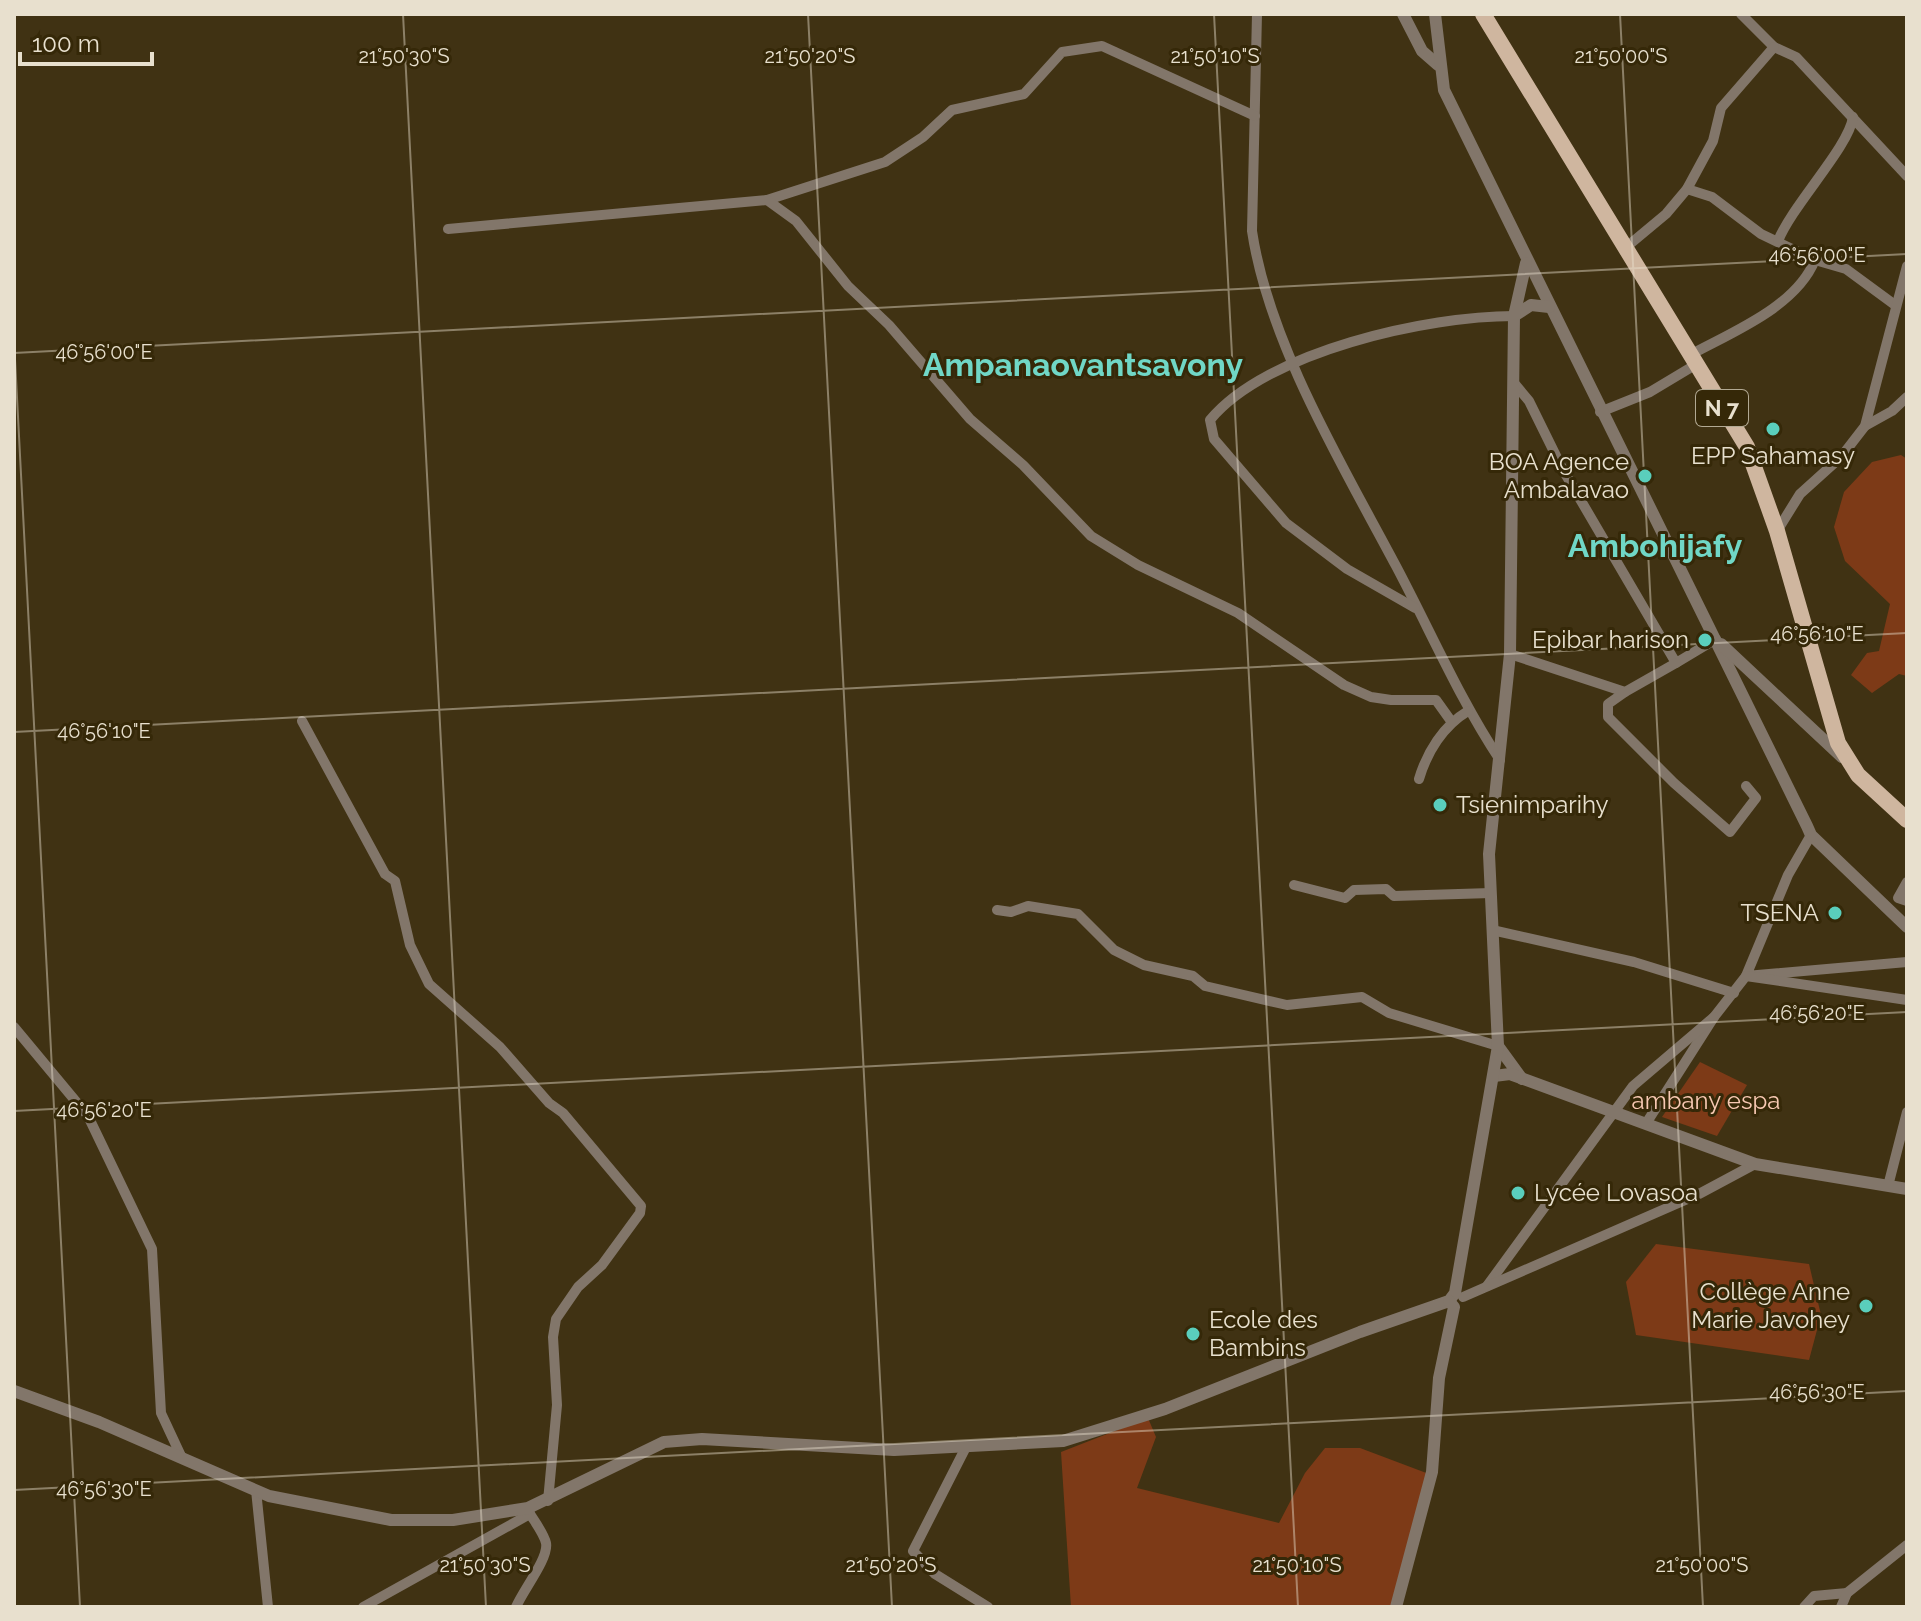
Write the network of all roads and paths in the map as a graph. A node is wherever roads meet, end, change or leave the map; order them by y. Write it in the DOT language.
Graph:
graph roads {
  1 [pos="1257,14"];
  2 [pos="1403,14"];
  3 [pos="1435,14"];
  4 [pos="1741,14"];
  5 [pos="1488,16"];
  6 [pos="1774,47"];
  7 [pos="1438,65"];
  8 [pos="1255,116"];
  9 [pos="1853,117"];
  10 [pos="1907,176"];
  11 [pos="1687,189"];
  12 [pos="767,200"];
  13 [pos="448,229"];
  14 [pos="1778,241"];
  15 [pos="1624,249"];
  16 [pos="1815,260"];
  17 [pos="1526,263"];
  18 [pos="1907,266"];
  19 [pos="1895,305"];
  20 [pos="1549,307"];
  21 [pos="1514,316"];
  22 [pos="1693,360"];
  23 [pos="1293,362"];
  24 [pos="1514,383"];
  25 [pos="1907,397"];
  26 [pos="1600,412"];
  27 [pos="1865,426"];
  28 [pos="1777,531"];
  29 [pos="1416,609"];
  30 [pos="1716,639"];
  31 [pos="1510,654"];
  32 [pos="1676,663"];
  33 [pos="1625,692"];
  34 [pos="1468,711"];
  35 [pos="302,721"];
  36 [pos="1451,721"];
  37 [pos="1832,721"];
  38 [pos="1809,727"];
  39 [pos="1500,760"];
  40 [pos="1847,762"];
  41 [pos="1419,779"];
  42 [pos="1746,786"];
  43 [pos="1907,820"];
  44 [pos="1811,835"];
  45 [pos="1907,882"];
  46 [pos="1294,885"];
  47 [pos="1491,893"];
  48 [pos="1903,899"];
  49 [pos="1886,907"];
  50 [pos="997,910"];
  51 [pos="1907,927"];
  52 [pos="1492,930"];
  53 [pos="1907,962"];
  54 [pos="1746,976"];
  55 [pos="1734,993"];
  56 [pos="1907,1000"];
  57 [pos="1714,1017"];
  58 [pos="14,1027"];
  59 [pos="1498,1046"];
  60 [pos="1494,1076"];
  61 [pos="1524,1081"];
  62 [pos="1907,1112"];
  63 [pos="1612,1113"];
  64 [pos="1647,1122"];
  65 [pos="1755,1164"];
  66 [pos="1888,1186"];
  67 [pos="1907,1189"];
  68 [pos="1487,1286"];
  69 [pos="1455,1300"];
  70 [pos="14,1391"];
  71 [pos="966,1447"];
  72 [pos="182,1458"];
  73 [pos="256,1490"];
  74 [pos="548,1501"];
  75 [pos="529,1511"];
  76 [pos="1907,1545"];
  77 [pos="1847,1593"];
  78 [pos="268,1607"];
  79 [pos="363,1607"];
  80 [pos="516,1607"];
  81 [pos="988,1607"];
  82 [pos="1396,1607"];
  83 [pos="1804,1607"];
  84 [pos="1841,1607"];
  1 -- 8 [label="street"];
  2 -- 7 [label="street"];
  3 -- 7 [label="street"];
  4 -- 6 [label="street"];
  5 -- 15 [label="main road, N 7"];
  6 -- 9 [label="street"];
  6 -- 11 [label="street"];
  7 -- 17 [label="street"];
  8 -- 12 [label="street"];
  8 -- 23 [label="street"];
  9 -- 10 [label="street"];
  9 -- 14 [label="street"];
  11 -- 14 [label="street"];
  11 -- 15 [label="street"];
  12 -- 13 [label="street"];
  12 -- 36 [label="street"];
  14 -- 16 [label="street"];
  15 -- 22 [label="main road, N 7"];
  16 -- 19 [label="street"];
  16 -- 22 [label="street"];
  17 -- 20 [label="street"];
  17 -- 21 [label="street"];
  18 -- 19 [label="street"];
  19 -- 27 [label="street"];
  20 -- 21 [label="street"];
  20 -- 26 [label="street"];
  21 -- 23 [label="street"];
  21 -- 24 [label="street"];
  22 -- 26 [label="street"];
  22 -- 28 [label="main road, N 7"];
  23 -- 29 [label="street"];
  23 -- 29 [label="street"];
  24 -- 31 [label="street"];
  24 -- 32 [label="street"];
  25 -- 27 [label="street"];
  26 -- 30 [label="street"];
  27 -- 28 [label="street"];
  28 -- 37 [label="main road, N 7"];
  29 -- 34 [label="street"];
  30 -- 32 [label="street"];
  30 -- 38 [label="street"];
  30 -- 44 [label="street"];
  31 -- 33 [label="street"];
  31 -- 39 [label="street"];
  32 -- 33 [label="street"];
  33 -- 42 [label="street"];
  34 -- 36 [label="street"];
  34 -- 39 [label="street"];
  35 -- 74 [label="street"];
  36 -- 41 [label="street"];
  37 -- 38 [label="street"];
  37 -- 40 [label="main road, N 7"];
  38 -- 40 [label="street"];
  39 -- 47 [label="street"];
  40 -- 43 [label="main road, N 7"];
  44 -- 49 [label="street"];
  44 -- 54 [label="street"];
  45 -- 48 [label="street"];
  46 -- 47 [label="street"];
  47 -- 52 [label="street"];
  48 -- 49 [label="street"];
  49 -- 51 [label="street"];
  50 -- 59 [label="street"];
  52 -- 55 [label="street"];
  52 -- 59 [label="street"];
  53 -- 54 [label="street"];
  54 -- 55 [label="street"];
  54 -- 56 [label="street"];
  55 -- 57 [label="street"];
  57 -- 63 [label="street"];
  57 -- 64 [label="street"];
  58 -- 72 [label="street"];
  59 -- 60 [label="street"];
  59 -- 61 [label="street"];
  60 -- 61 [label="street"];
  60 -- 69 [label="street"];
  61 -- 63 [label="street"];
  62 -- 66 [label="street"];
  63 -- 64 [label="street"];
  63 -- 68 [label="street"];
  64 -- 65 [label="street"];
  65 -- 66 [label="street"];
  65 -- 68 [label="street"];
  66 -- 67 [label="street"];
  68 -- 69 [label="street"];
  69 -- 71 [label="street"];
  69 -- 82 [label="street"];
  70 -- 72 [label="street"];
  71 -- 74 [label="street"];
  71 -- 81 [label="street"];
  72 -- 73 [label="street"];
  73 -- 75 [label="street"];
  73 -- 78 [label="street"];
  74 -- 75 [label="street"];
  75 -- 79 [label="street"];
  75 -- 80 [label="street"];
  76 -- 77 [label="street"];
  77 -- 83 [label="street"];
  77 -- 84 [label="street"];
}
